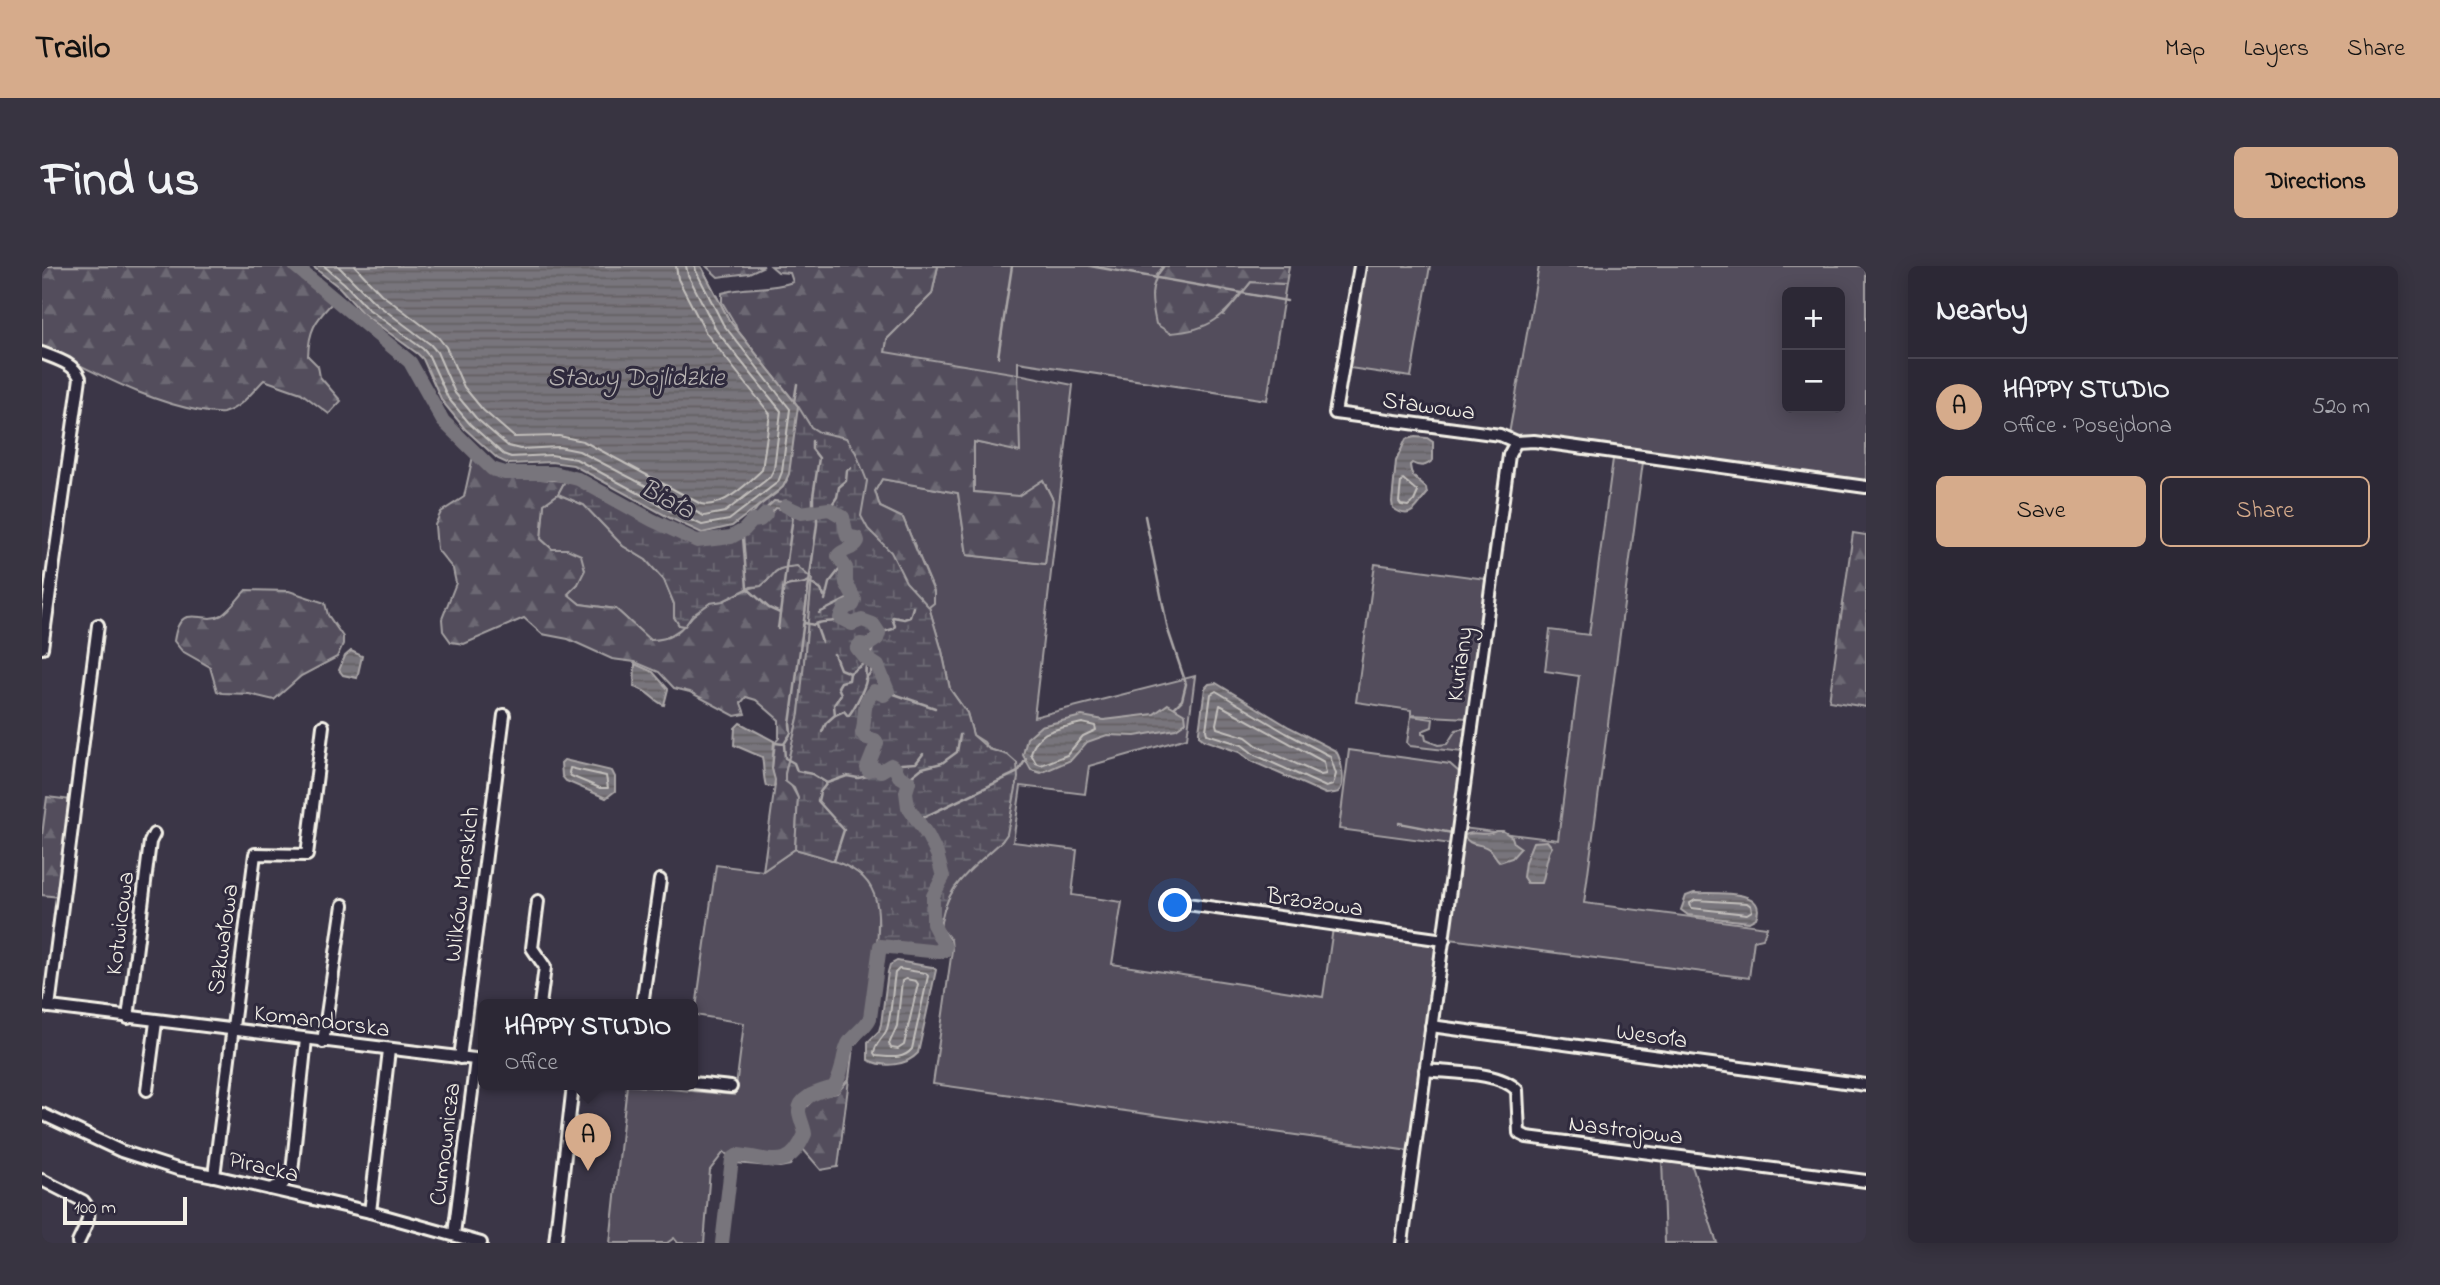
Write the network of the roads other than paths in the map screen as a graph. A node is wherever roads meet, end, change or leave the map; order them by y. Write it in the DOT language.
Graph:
graph roads {
  1 [pos="1360,266"];
  2 [pos="42,353"];
  3 [pos="1516,442"];
  4 [pos="1866,487"];
  5 [pos="98,625"];
  6 [pos="42,648"];
  7 [pos="504,715"];
  8 [pos="323,726"];
  9 [pos="154,834"];
  10 [pos="660,880"];
  11 [pos="538,901"];
  12 [pos="1180,903"];
  13 [pos="343,905"];
  14 [pos="1444,940"];
  15 [pos="541,999"];
  16 [pos="643,999"];
  17 [pos="46,1007"];
  18 [pos="128,1018"];
  19 [pos="156,1022"];
  20 [pos="1432,1027"];
  21 [pos="231,1030"];
  22 [pos="306,1040"];
  23 [pos="323,1042"];
  24 [pos="389,1050"];
  25 [pos="460,1058"];
  26 [pos="478,1060"];
  27 [pos="1425,1070"];
  28 [pos="478,1073"];
  29 [pos="698,1084"];
  30 [pos="1866,1085"];
  31 [pos="731,1087"];
  32 [pos="146,1090"];
  33 [pos="572,1090"];
  34 [pos="42,1114"];
  35 [pos="214,1176"];
  36 [pos="42,1180"];
  37 [pos="1866,1181"];
  38 [pos="270,1189"];
  39 [pos="370,1212"];
  40 [pos="454,1234"];
  41 [pos="78,1243"];
  42 [pos="481,1243"];
  43 [pos="555,1243"];
  44 [pos="1402,1243"];
  1 -- 3 [label="street, Stawowa"];
  2 -- 6 [label="street"];
  3 -- 4 [label="street"];
  3 -- 14 [label="street, Kuriany"];
  5 -- 17 [label="street"];
  7 -- 25 [label="street, Wilków Morskich"];
  8 -- 21 [label="street, Szkwałowa"];
  9 -- 18 [label="street, Kotwicowa"];
  10 -- 16 [label="street"];
  11 -- 15 [label="street"];
  12 -- 14 [label="street, Brzozowa"];
  13 -- 23 [label="street"];
  14 -- 20 [label="street, Kuriany"];
  17 -- 18 [label="street, Komandorska"];
  18 -- 19 [label="street, Komandorska"];
  19 -- 21 [label="street, Komandorska"];
  19 -- 32 [label="street"];
  20 -- 27 [label="street, Kuriany"];
  20 -- 30 [label="street, Wesoła"];
  21 -- 22 [label="street, Komandorska"];
  21 -- 35 [label="street, Szkwałowa"];
  22 -- 23 [label="street, Komandorska"];
  22 -- 38 [label="street"];
  23 -- 24 [label="street, Komandorska"];
  24 -- 25 [label="street, Komandorska"];
  24 -- 39 [label="street"];
  25 -- 26 [label="street, Komandorska"];
  27 -- 37 [label="street, Nastrojowa"];
  27 -- 44 [label="street, Kuriany"];
  28 -- 40 [label="street, Cumownicza"];
  29 -- 31 [label="street"];
  33 -- 43 [label="street"];
  34 -- 35 [label="street, Piracka"];
  35 -- 38 [label="street, Piracka"];
  36 -- 41 [label="street"];
  38 -- 39 [label="street, Piracka"];
  39 -- 40 [label="street, Piracka"];
  40 -- 42 [label="street, Piracka"];
}
